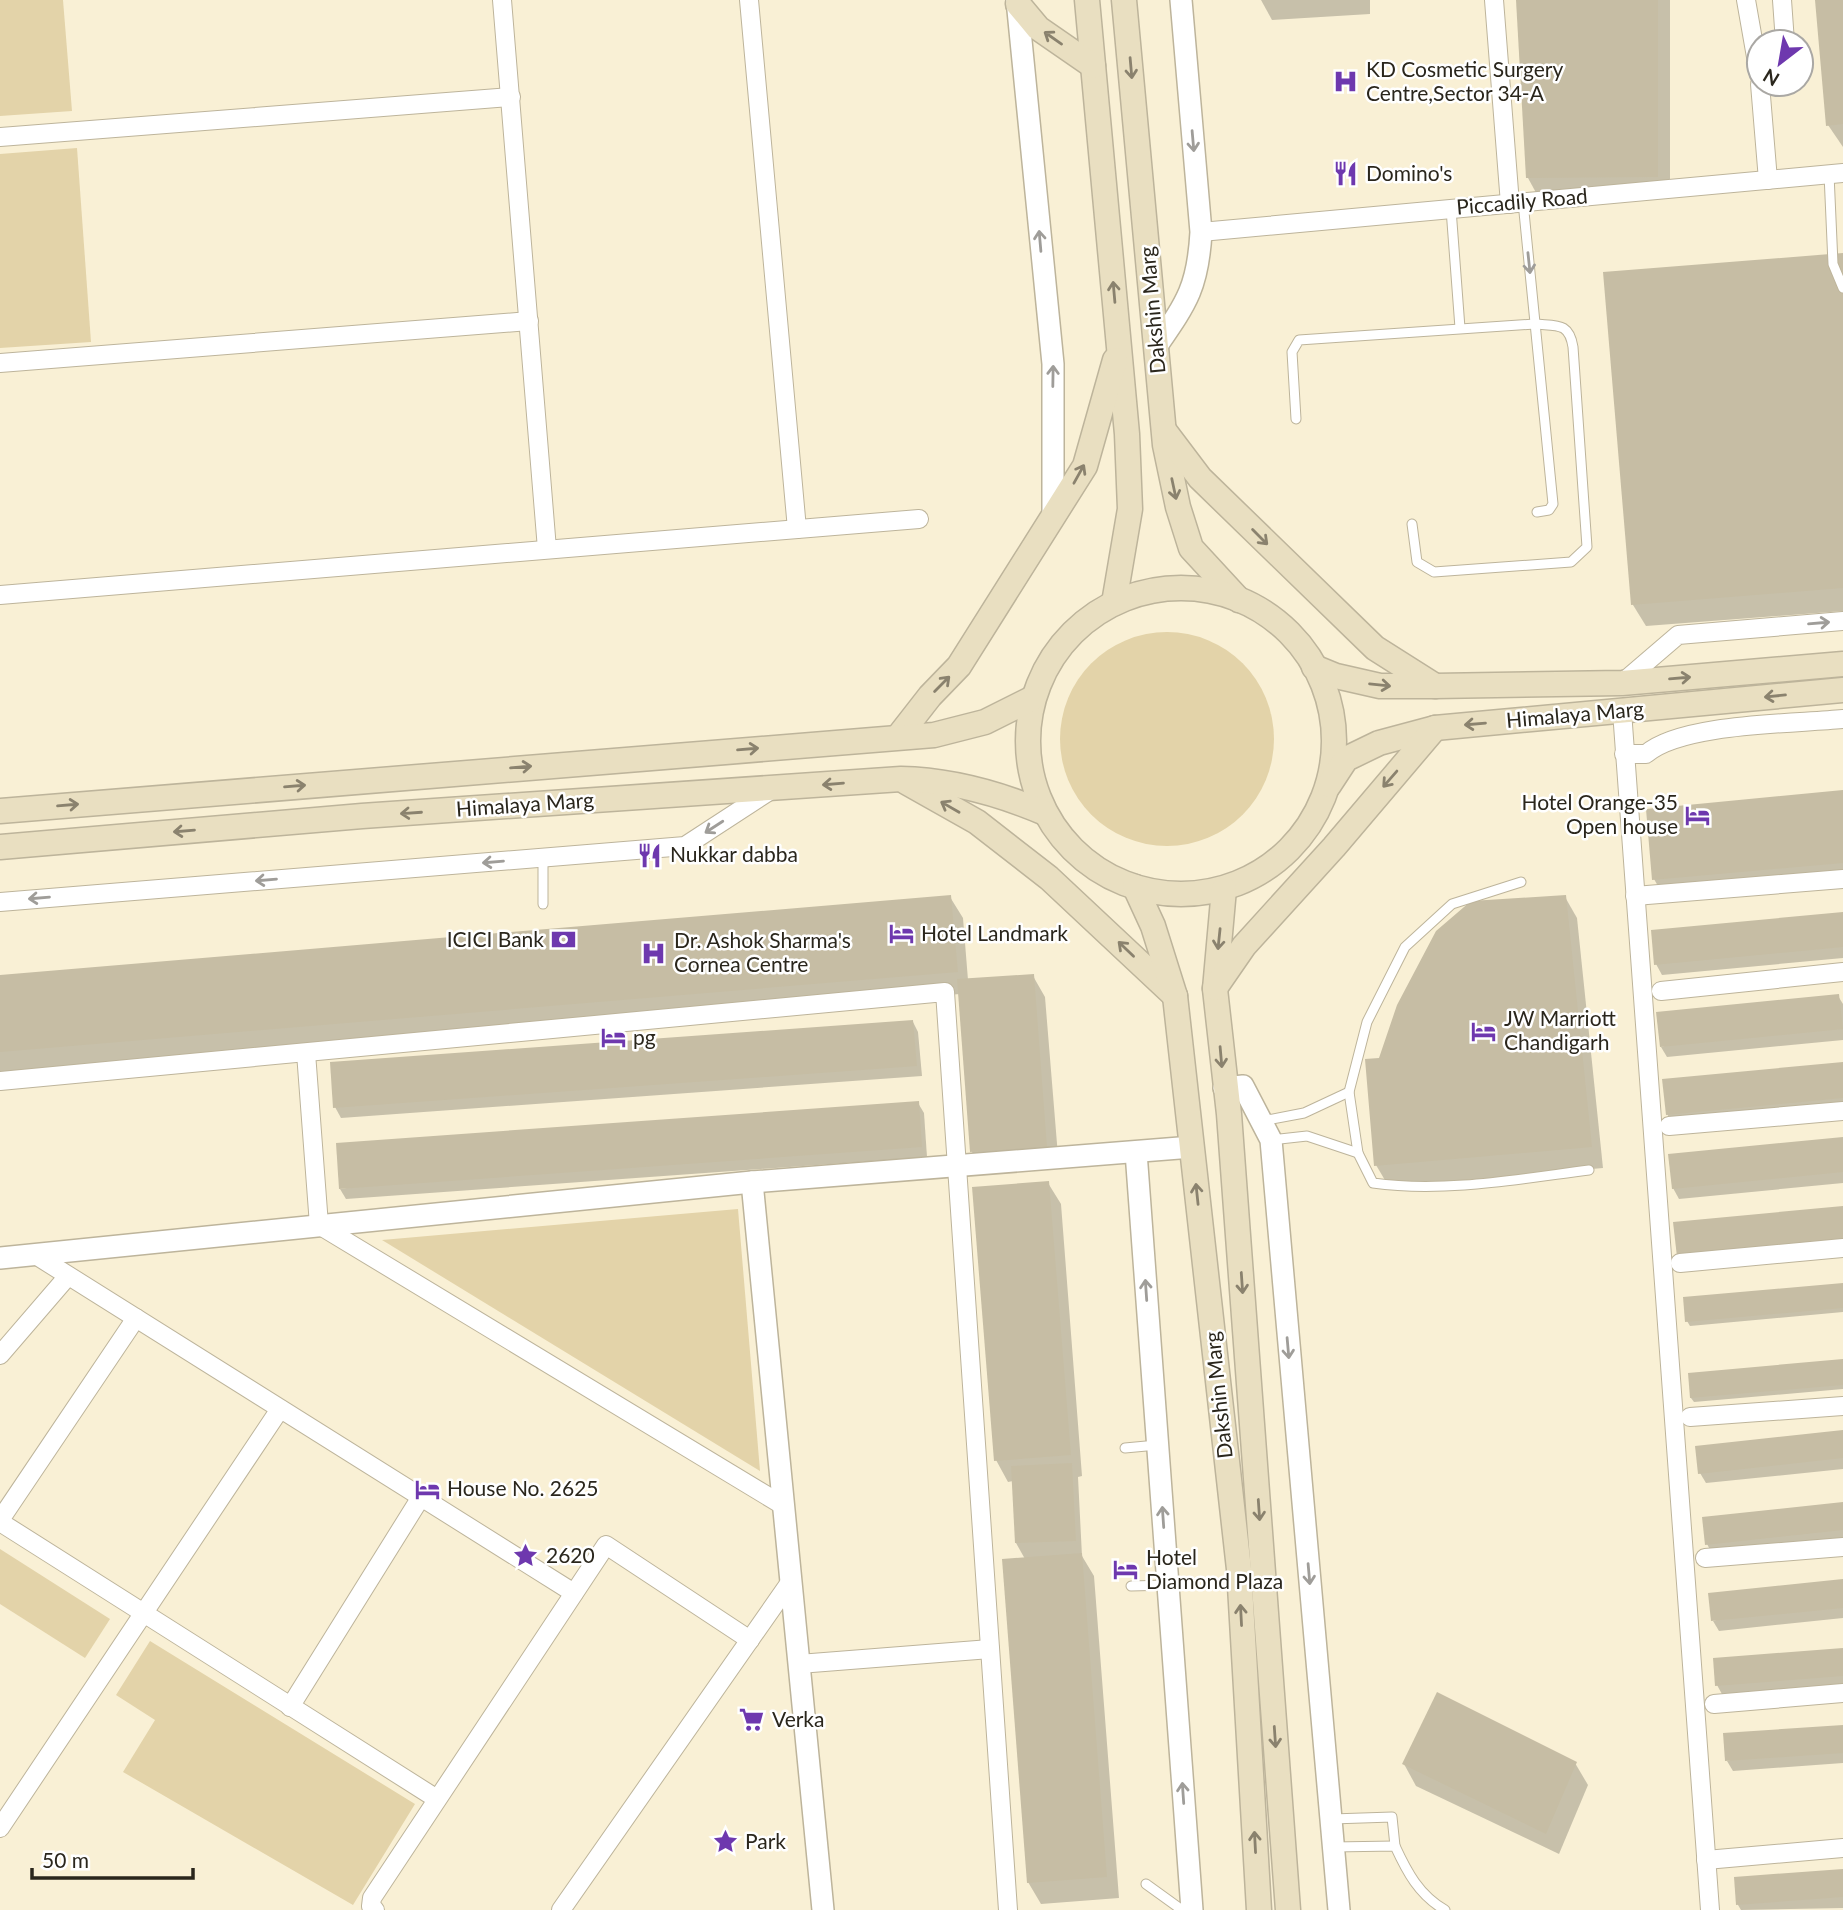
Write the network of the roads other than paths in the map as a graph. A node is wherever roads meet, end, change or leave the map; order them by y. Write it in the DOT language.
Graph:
graph roads {
  1 [pos="502,0"];
  2 [pos="749,0"];
  3 [pos="1087,0"];
  4 [pos="1124,0"];
  5 [pos="1181,0"];
  6 [pos="1494,0"];
  7 [pos="1746,0"];
  8 [pos="1782,0"];
  9 [pos="1017,2"];
  10 [pos="1751,28"];
  11 [pos="1784,28"];
  12 [pos="1093,66"];
  13 [pos="511,97"];
  14 [pos="1761,98"];
  15 [pos="0,137"];
  16 [pos="1836,174"];
  17 [pos="1768,180"];
  18 [pos="1516,203"];
  19 [pos="1451,209"];
  20 [pos="1201,232"];
  21 [pos="1843,288"];
  22 [pos="529,321"];
  23 [pos="1535,324"];
  24 [pos="1460,328"];
  25 [pos="1119,345"];
  26 [pos="1156,347"];
  27 [pos="0,363"];
  28 [pos="1296,419"];
  29 [pos="1165,432"];
  30 [pos="1537,512"];
  31 [pos="1053,518"];
  32 [pos="919,519"];
  33 [pos="1412,524"];
  34 [pos="797,529"];
  35 [pos="547,549"];
  36 [pos="0,595"];
  37 [pos="1238,600"];
  38 [pos="1114,603"];
  39 [pos="1843,621"];
  40 [pos="1843,664"];
  41 [pos="1314,667"];
  42 [pos="1622,683"];
  43 [pos="1435,686"];
  44 [pos="1843,690"];
  45 [pos="1033,698"];
  46 [pos="1622,711"];
  47 [pos="1843,719"];
  48 [pos="1435,728"];
  49 [pos="898,737"];
  50 [pos="1623,754"];
  51 [pos="901,779"];
  52 [pos="1327,788"];
  53 [pos="771,789"];
  54 [pos="0,811"];
  55 [pos="1045,813"];
  56 [pos="0,847"];
  57 [pos="543,858"];
  58 [pos="1843,879"];
  59 [pos="1521,881"];
  60 [pos="1135,887"];
  61 [pos="1224,889"];
  62 [pos="1635,895"];
  63 [pos="0,902"];
  64 [pos="543,904"];
  65 [pos="1843,972"];
  66 [pos="1214,989"];
  67 [pos="1661,990"];
  68 [pos="1175,996"];
  69 [pos="306,1053"];
  70 [pos="0,1081"];
  71 [pos="1224,1088"];
  72 [pos="1349,1093"];
  73 [pos="1843,1111"];
  74 [pos="1669,1126"];
  75 [pos="1266,1130"];
  76 [pos="1192,1147"];
  77 [pos="1136,1152"];
  78 [pos="1358,1153"];
  79 [pos="955,1166"];
  80 [pos="1589,1170"];
  81 [pos="752,1182"];
  82 [pos="319,1226"];
  83 [pos="1843,1248"];
  84 [pos="34,1254"];
  85 [pos="0,1258"];
  86 [pos="1680,1263"];
  87 [pos="68,1276"];
  88 [pos="136,1318"];
  89 [pos="0,1354"];
  90 [pos="1843,1406"];
  91 [pos="281,1409"];
  92 [pos="1690,1417"];
  93 [pos="1157,1445"];
  94 [pos="1125,1448"];
  95 [pos="421,1497"];
  96 [pos="783,1506"];
  97 [pos="0,1521"];
  98 [pos="1843,1547"];
  99 [pos="1705,1558"];
  100 [pos="791,1581"];
  101 [pos="1168,1585"];
  102 [pos="1131,1587"];
  103 [pos="574,1593"];
  104 [pos="144,1613"];
  105 [pos="750,1640"];
  106 [pos="989,1649"];
  107 [pos="799,1664"];
  108 [pos="1843,1693"];
  109 [pos="1714,1704"];
  110 [pos="290,1707"];
  111 [pos="437,1799"];
  112 [pos="1330,1819"];
  113 [pos="0,1828"];
  114 [pos="1395,1846"];
  115 [pos="1332,1847"];
  116 [pos="1843,1848"];
  117 [pos="1706,1860"];
  118 [pos="1146,1884"];
  119 [pos="375,1910"];
  120 [pos="561,1910"];
  121 [pos="823,1910"];
  122 [pos="1008,1910"];
  123 [pos="1182,1910"];
  124 [pos="1192,1910"];
  125 [pos="1259,1910"];
  126 [pos="1287,1910"];
  127 [pos="1339,1910"];
  128 [pos="1445,1910"];
  129 [pos="1710,1910"];
  1 -- 13 [label="street"];
  2 -- 34 [label="street"];
  3 -- 12 [label="main road, Dakshin Marg"];
  4 -- 26 [label="main road, Dakshin Marg, one-way"];
  5 -- 20 [label="street, one-way"];
  6 -- 18 [label="street"];
  7 -- 10 [label="street"];
  8 -- 11 [label="street"];
  12 -- 9 [label="main road, one-way"];
  31 -- 9 [label="street, one-way"];
  25 -- 12 [label="main road, Dakshin Marg, one-way"];
  13 -- 15 [label="street"];
  13 -- 22 [label="street"];
  14 -- 17 [label="street"];
  16 -- 17 [label="street, Piccadily Road"];
  16 -- 21 [label="lane"];
  17 -- 18 [label="street, Piccadily Road"];
  18 -- 19 [label="street, Piccadily Road"];
  18 -- 23 [label="lane, one-way"];
  19 -- 20 [label="street, Piccadily Road"];
  19 -- 24 [label="lane"];
  20 -- 26 [label="street"];
  22 -- 27 [label="street"];
  22 -- 35 [label="street"];
  23 -- 24 [label="lane"];
  23 -- 30 [label="lane"];
  23 -- 33 [label="lane"];
  24 -- 28 [label="lane"];
  31 -- 25 [label="main road, one-way"];
  25 -- 38 [label="main road, Dakshin Marg"];
  26 -- 29 [label="main road, Dakshin Marg"];
  29 -- 37 [label="main road, Dakshin Marg, one-way"];
  29 -- 43 [label="main road, one-way"];
  49 -- 31 [label="main road, one-way"];
  32 -- 34 [label="street"];
  34 -- 35 [label="street"];
  35 -- 36 [label="street"];
  37 -- 38 [label="main road"];
  37 -- 41 [label="main road"];
  38 -- 45 [label="main road"];
  42 -- 39 [label="street, one-way"];
  42 -- 40 [label="main road, Himalaya Marg, one-way"];
  41 -- 43 [label="main road, Himalaya Marg, one-way"];
  41 -- 52 [label="main road"];
  42 -- 43 [label="main road, Himalaya Marg"];
  44 -- 46 [label="main road, Himalaya Marg, one-way"];
  45 -- 49 [label="main road, Himalaya Marg"];
  45 -- 55 [label="main road"];
  46 -- 48 [label="main road, Himalaya Marg, one-way"];
  46 -- 50 [label="street"];
  47 -- 50 [label="street"];
  48 -- 52 [label="main road, Himalaya Marg"];
  48 -- 66 [label="main road, one-way"];
  54 -- 49 [label="main road, Himalaya Marg, one-way"];
  50 -- 62 [label="street"];
  51 -- 53 [label="main road, Himalaya Marg, one-way"];
  51 -- 55 [label="main road, Himalaya Marg"];
  68 -- 51 [label="main road, one-way"];
  52 -- 61 [label="main road"];
  53 -- 56 [label="main road, Himalaya Marg, one-way"];
  53 -- 57 [label="street, one-way"];
  55 -- 60 [label="main road"];
  57 -- 63 [label="street, one-way"];
  57 -- 64 [label="lane"];
  58 -- 62 [label="street"];
  59 -- 72 [label="lane"];
  60 -- 61 [label="main road"];
  60 -- 68 [label="main road, Dakshin Marg"];
  61 -- 66 [label="main road, Dakshin Marg, one-way"];
  62 -- 117 [label="street"];
  65 -- 67 [label="street"];
  66 -- 71 [label="main road, Dakshin Marg, one-way"];
  68 -- 76 [label="main road, Dakshin Marg"];
  69 -- 70 [label="street"];
  69 -- 79 [label="street"];
  69 -- 82 [label="street"];
  71 -- 75 [label="street"];
  71 -- 126 [label="main road, Dakshin Marg, one-way"];
  72 -- 75 [label="lane"];
  72 -- 78 [label="lane"];
  73 -- 74 [label="street"];
  75 -- 78 [label="lane"];
  75 -- 112 [label="street, one-way"];
  76 -- 77 [label="street"];
  125 -- 76 [label="main road, Dakshin Marg, one-way"];
  77 -- 79 [label="street"];
  93 -- 77 [label="street, one-way"];
  78 -- 80 [label="lane"];
  79 -- 81 [label="street"];
  79 -- 106 [label="street"];
  81 -- 82 [label="street"];
  81 -- 96 [label="street"];
  82 -- 84 [label="street"];
  82 -- 96 [label="street"];
  83 -- 86 [label="street"];
  84 -- 85 [label="street"];
  84 -- 87 [label="street"];
  87 -- 88 [label="street"];
  87 -- 89 [label="street"];
  88 -- 91 [label="street"];
  88 -- 97 [label="street"];
  90 -- 92 [label="street"];
  91 -- 95 [label="street"];
  91 -- 104 [label="street"];
  93 -- 94 [label="lane"];
  101 -- 93 [label="street, one-way"];
  95 -- 103 [label="street"];
  95 -- 110 [label="street"];
  96 -- 100 [label="street"];
  97 -- 104 [label="street"];
  98 -- 99 [label="street"];
  100 -- 105 [label="street"];
  100 -- 107 [label="street"];
  101 -- 102 [label="lane"];
  124 -- 101 [label="street, one-way"];
  103 -- 105 [label="street"];
  103 -- 111 [label="street"];
  104 -- 110 [label="street"];
  104 -- 113 [label="street"];
  105 -- 120 [label="street"];
  106 -- 107 [label="street"];
  106 -- 122 [label="street"];
  107 -- 121 [label="street"];
  108 -- 109 [label="street"];
  110 -- 111 [label="street"];
  111 -- 119 [label="street"];
  112 -- 114 [label="lane"];
  112 -- 115 [label="street"];
  114 -- 115 [label="lane"];
  114 -- 128 [label="lane"];
  115 -- 127 [label="street"];
  116 -- 117 [label="street"];
  117 -- 129 [label="street"];
  118 -- 123 [label="lane"];
}
